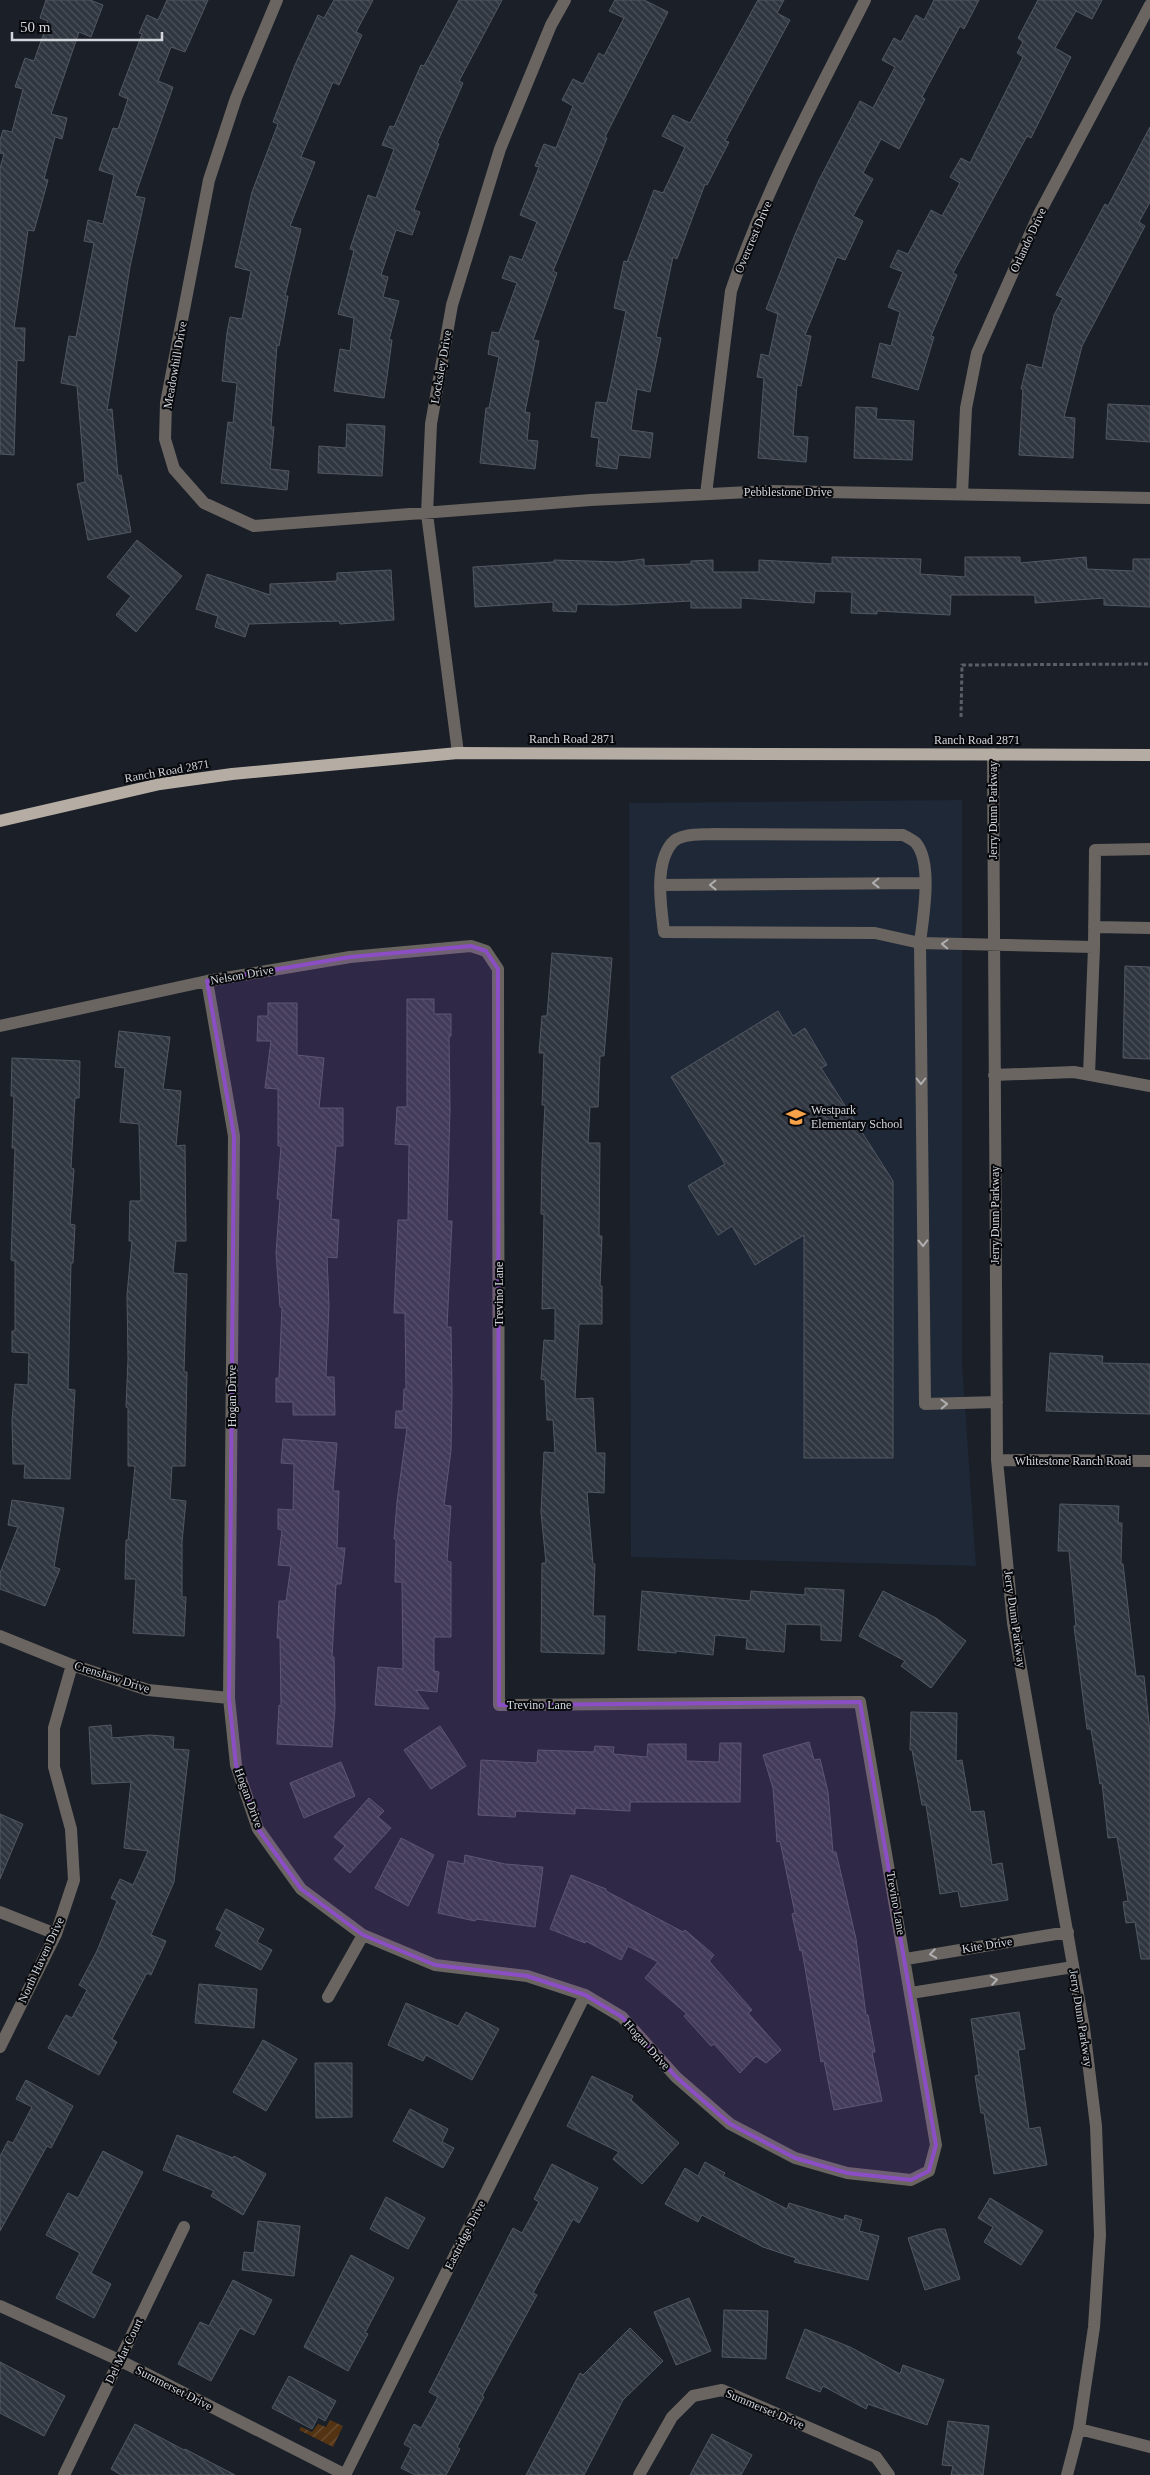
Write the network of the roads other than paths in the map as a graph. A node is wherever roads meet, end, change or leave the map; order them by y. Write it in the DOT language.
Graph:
graph roads {
  1 [pos="277,0"];
  2 [pos="564,0"];
  3 [pos="865,0"];
  4 [pos="1150,5"];
  5 [pos="706,494"];
  6 [pos="962,494"];
  7 [pos="1150,498"];
  8 [pos="427,514"];
  9 [pos="458,753"];
  10 [pos="993,754"];
  11 [pos="1150,755"];
  12 [pos="0,820"];
  13 [pos="1150,849"];
  14 [pos="924,883"];
  15 [pos="661,886"];
  16 [pos="1094,927"];
  17 [pos="1150,928"];
  18 [pos="920,943"];
  19 [pos="994,946"];
  20 [pos="1094,947"];
  21 [pos="486,951"];
  22 [pos="207,981"];
  23 [pos="0,1026"];
  24 [pos="994,1075"];
  25 [pos="1088,1075"];
  26 [pos="1150,1086"];
  27 [pos="997,1402"];
  28 [pos="997,1460"];
  29 [pos="1150,1461"];
  30 [pos="0,1636"];
  31 [pos="72,1665"];
  32 [pos="230,1698"];
  33 [pos="0,1912"];
  34 [pos="1068,1932"];
  35 [pos="56,1934"];
  36 [pos="363,1935"];
  37 [pos="906,1958"];
  38 [pos="1073,1967"];
  39 [pos="911,1993"];
  40 [pos="585,1994"];
  41 [pos="328,1997"];
  42 [pos="0,2047"];
  43 [pos="929,2171"];
  44 [pos="184,2227"];
  45 [pos="0,2306"];
  46 [pos="119,2360"];
  47 [pos="1079,2429"];
  48 [pos="1150,2447"];
  49 [pos="64,2475"];
  50 [pos="346,2475"];
  51 [pos="639,2475"];
  52 [pos="889,2475"];
  53 [pos="1067,2475"];
  1 -- 8 [label="street, Meadowhill Drive"];
  2 -- 8 [label="street, Locksley Drive"];
  3 -- 5 [label="street, Overcrest Drive"];
  4 -- 6 [label="street, Orlando Drive"];
  5 -- 6 [label="street, Pebblestone Drive"];
  5 -- 8 [label="street, Pebblestone Drive"];
  6 -- 7 [label="street, Pebblestone Drive"];
  8 -- 9 [label="street, Locksley Drive"];
  9 -- 10 [label="main road, Ranch Road 2871"];
  9 -- 12 [label="main road, Ranch Road 2871"];
  10 -- 11 [label="main road, Ranch Road 2871"];
  10 -- 19 [label="street, Jerry Dunn Parkway"];
  13 -- 16 [label="street"];
  14 -- 15 [label="street, one-way"];
  14 -- 15 [label="street"];
  14 -- 18 [label="street"];
  15 -- 18 [label="street"];
  16 -- 17 [label="street"];
  16 -- 20 [label="street"];
  19 -- 18 [label="street, one-way"];
  18 -- 27 [label="street, one-way"];
  19 -- 20 [label="street"];
  19 -- 24 [label="street, Jerry Dunn Parkway"];
  20 -- 25 [label="street"];
  21 -- 22 [label="street, Nelson Drive"];
  21 -- 37 [label="street, Trevino Lane"];
  22 -- 23 [label="street, Nelson Drive"];
  22 -- 32 [label="street, Hogan Drive"];
  24 -- 25 [label="street"];
  24 -- 27 [label="street, Jerry Dunn Parkway"];
  25 -- 26 [label="street"];
  27 -- 28 [label="street, Jerry Dunn Parkway"];
  28 -- 29 [label="street, Whitestone Ranch Road"];
  28 -- 34 [label="street, Jerry Dunn Parkway"];
  30 -- 31 [label="street, Crenshaw Drive"];
  31 -- 32 [label="street, Crenshaw Drive"];
  31 -- 35 [label="street, North Haven Drive"];
  32 -- 36 [label="street, Hogan Drive"];
  33 -- 35 [label="street"];
  34 -- 37 [label="street, Kite Drive, one-way"];
  34 -- 38 [label="street, Jerry Dunn Parkway"];
  35 -- 42 [label="street, North Haven Drive"];
  36 -- 40 [label="street, Hogan Drive"];
  36 -- 41 [label="street"];
  37 -- 39 [label="street, Trevino Lane"];
  39 -- 38 [label="street, one-way"];
  38 -- 47 [label="street, Jerry Dunn Parkway"];
  39 -- 43 [label="street, Trevino Lane"];
  40 -- 43 [label="street, Hogan Drive"];
  40 -- 50 [label="street, Eastridge Drive"];
  44 -- 46 [label="street, Del Mar Court"];
  45 -- 46 [label="street, Summerset Drive"];
  46 -- 49 [label="street, Del Mar Court"];
  46 -- 50 [label="street, Summerset Drive"];
  47 -- 48 [label="street"];
  47 -- 53 [label="street, Jerry Dunn Parkway"];
  51 -- 52 [label="street, Summerset Drive"];
}
